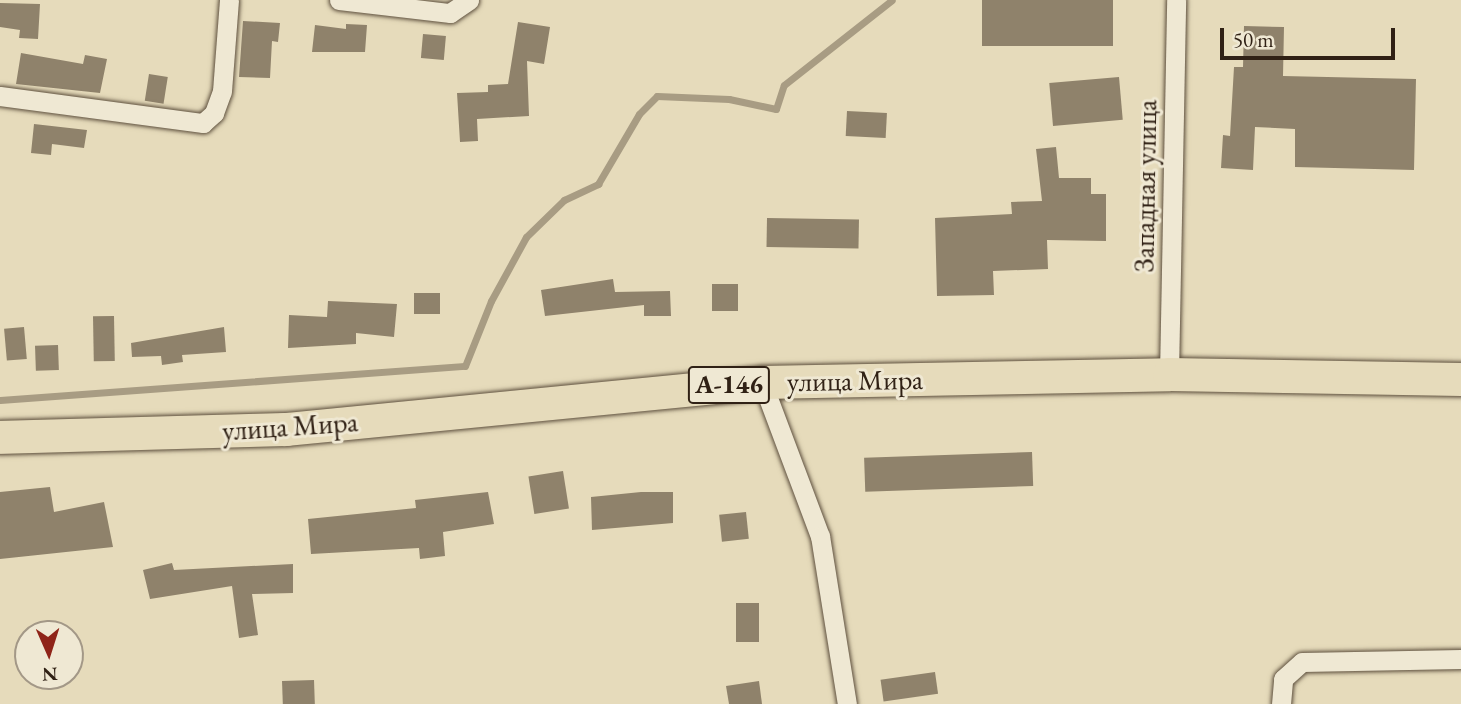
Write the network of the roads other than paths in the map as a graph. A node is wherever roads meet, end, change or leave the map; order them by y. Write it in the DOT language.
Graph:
graph roads {
  1 [pos="229,0"];
  2 [pos="339,0"];
  3 [pos="469,0"];
  4 [pos="1176,0"];
  5 [pos="0,96"];
  6 [pos="1170,374"];
  7 [pos="1461,379"];
  8 [pos="762,382"];
  9 [pos="0,437"];
  10 [pos="1461,659"];
  11 [pos="1281,701"];
  12 [pos="847,704"];
  1 -- 5 [label="street"];
  2 -- 3 [label="street"];
  4 -- 6 [label="street, Западная улица"];
  6 -- 7 [label="highway, улица Мира / А-146"];
  6 -- 8 [label="highway, улица Мира / А-146"];
  8 -- 9 [label="highway, улица Мира / А-146"];
  8 -- 12 [label="street"];
  10 -- 11 [label="street"];
}
